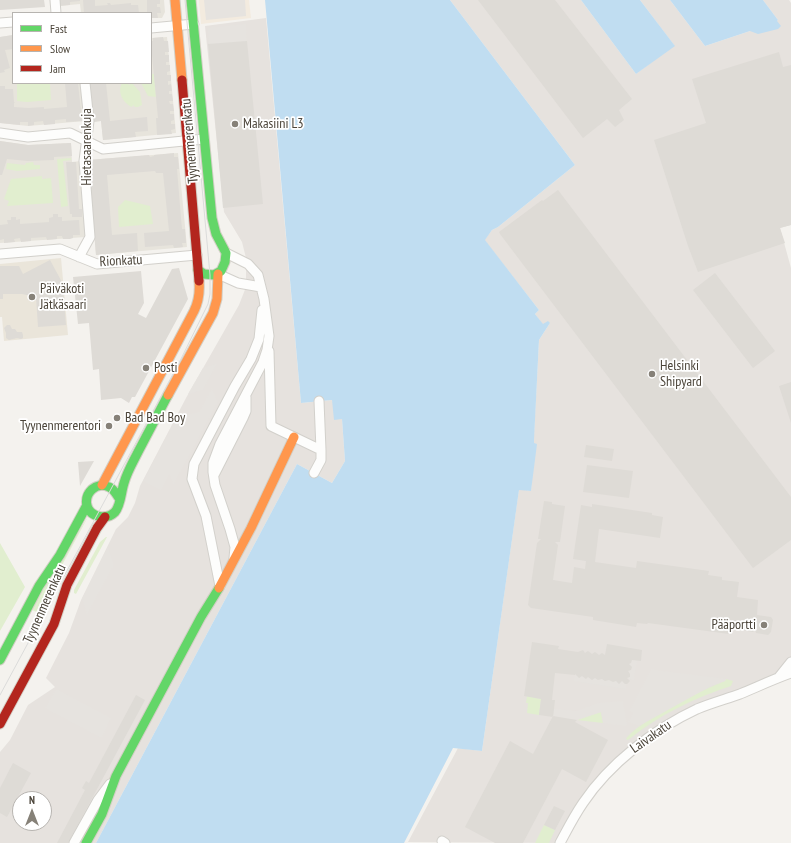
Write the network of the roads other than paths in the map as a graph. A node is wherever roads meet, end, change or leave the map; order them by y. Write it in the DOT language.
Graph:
graph roads {
  1 [pos="55,0"];
  2 [pos="175,0"];
  3 [pos="191,0"];
  4 [pos="56,12"];
  5 [pos="12,22"];
  6 [pos="0,23"];
  7 [pos="194,24"];
  8 [pos="178,25"];
  9 [pos="152,28"];
  10 [pos="85,84"];
  11 [pos="0,133"];
  12 [pos="204,139"];
  13 [pos="188,140"];
  14 [pos="86,142"];
  15 [pos="226,252"];
  16 [pos="0,254"];
  17 [pos="197,255"];
  18 [pos="80,257"];
  19 [pos="198,270"];
  20 [pos="218,274"];
  21 [pos="261,287"];
  22 [pos="264,299"];
  23 [pos="269,336"];
  24 [pos="319,402"];
  25 [pos="294,437"];
  26 [pos="321,450"];
  27 [pos="314,473"];
  28 [pos="102,485"];
  29 [pos="119,498"];
  30 [pos="87,504"];
  31 [pos="105,517"];
  32 [pos="234,562"];
  33 [pos="220,586"];
  34 [pos="0,660"];
  35 [pos="791,662"];
  36 [pos="791,673"];
  37 [pos="779,677"];
  38 [pos="0,724"];
  39 [pos="116,776"];
  40 [pos="74,843"];
  41 [pos="86,843"];
  42 [pos="560,843"];
  1 -- 4 [label="street"];
  2 -- 8 [label="main road, Tyynenmerenkatu"];
  3 -- 7 [label="main road, Tyynenmerenkatu"];
  5 -- 6 [label="street"];
  7 -- 8 [label="street"];
  7 -- 12 [label="main road, Tyynenmerenkatu"];
  8 -- 9 [label="street"];
  8 -- 13 [label="main road, Tyynenmerenkatu"];
  10 -- 14 [label="street, Hietasaarenkuja"];
  11 -- 14 [label="street"];
  12 -- 13 [label="street"];
  12 -- 15 [label="main road, Tyynenmerenkatu"];
  13 -- 14 [label="street"];
  13 -- 17 [label="main road, Tyynenmerenkatu"];
  14 -- 18 [label="street, Hietasaarenkuja"];
  15 -- 20 [label="main road, Tyynenmerenkatu"];
  15 -- 21 [label="street"];
  16 -- 18 [label="street, Rionkatu"];
  17 -- 18 [label="street, Rionkatu"];
  17 -- 19 [label="main road, Tyynenmerenkatu"];
  19 -- 20 [label="main road"];
  19 -- 28 [label="main road, Tyynenmerenkatu"];
  20 -- 21 [label="street"];
  20 -- 29 [label="main road, Tyynenmerenkatu"];
  21 -- 22 [label="street"];
  22 -- 23 [label="street"];
  22 -- 33 [label="street"];
  23 -- 25 [label="street"];
  23 -- 32 [label="street"];
  24 -- 26 [label="street"];
  25 -- 26 [label="street"];
  25 -- 32 [label="main road"];
  26 -- 27 [label="street"];
  28 -- 29 [label="main road"];
  28 -- 30 [label="main road, Tyynenmerenkatu"];
  29 -- 31 [label="main road, Tyynenmerenkatu"];
  30 -- 31 [label="main road"];
  30 -- 34 [label="main road, Tyynenmerenkatu"];
  31 -- 38 [label="main road, Tyynenmerenkatu"];
  32 -- 33 [label="main road"];
  33 -- 39 [label="main road"];
  35 -- 37 [label="street, Laivakatu"];
  36 -- 37 [label="street, Laivakatu"];
  37 -- 42 [label="street, Laivakatu"];
  39 -- 40 [label="street"];
  39 -- 41 [label="main road"];
}
